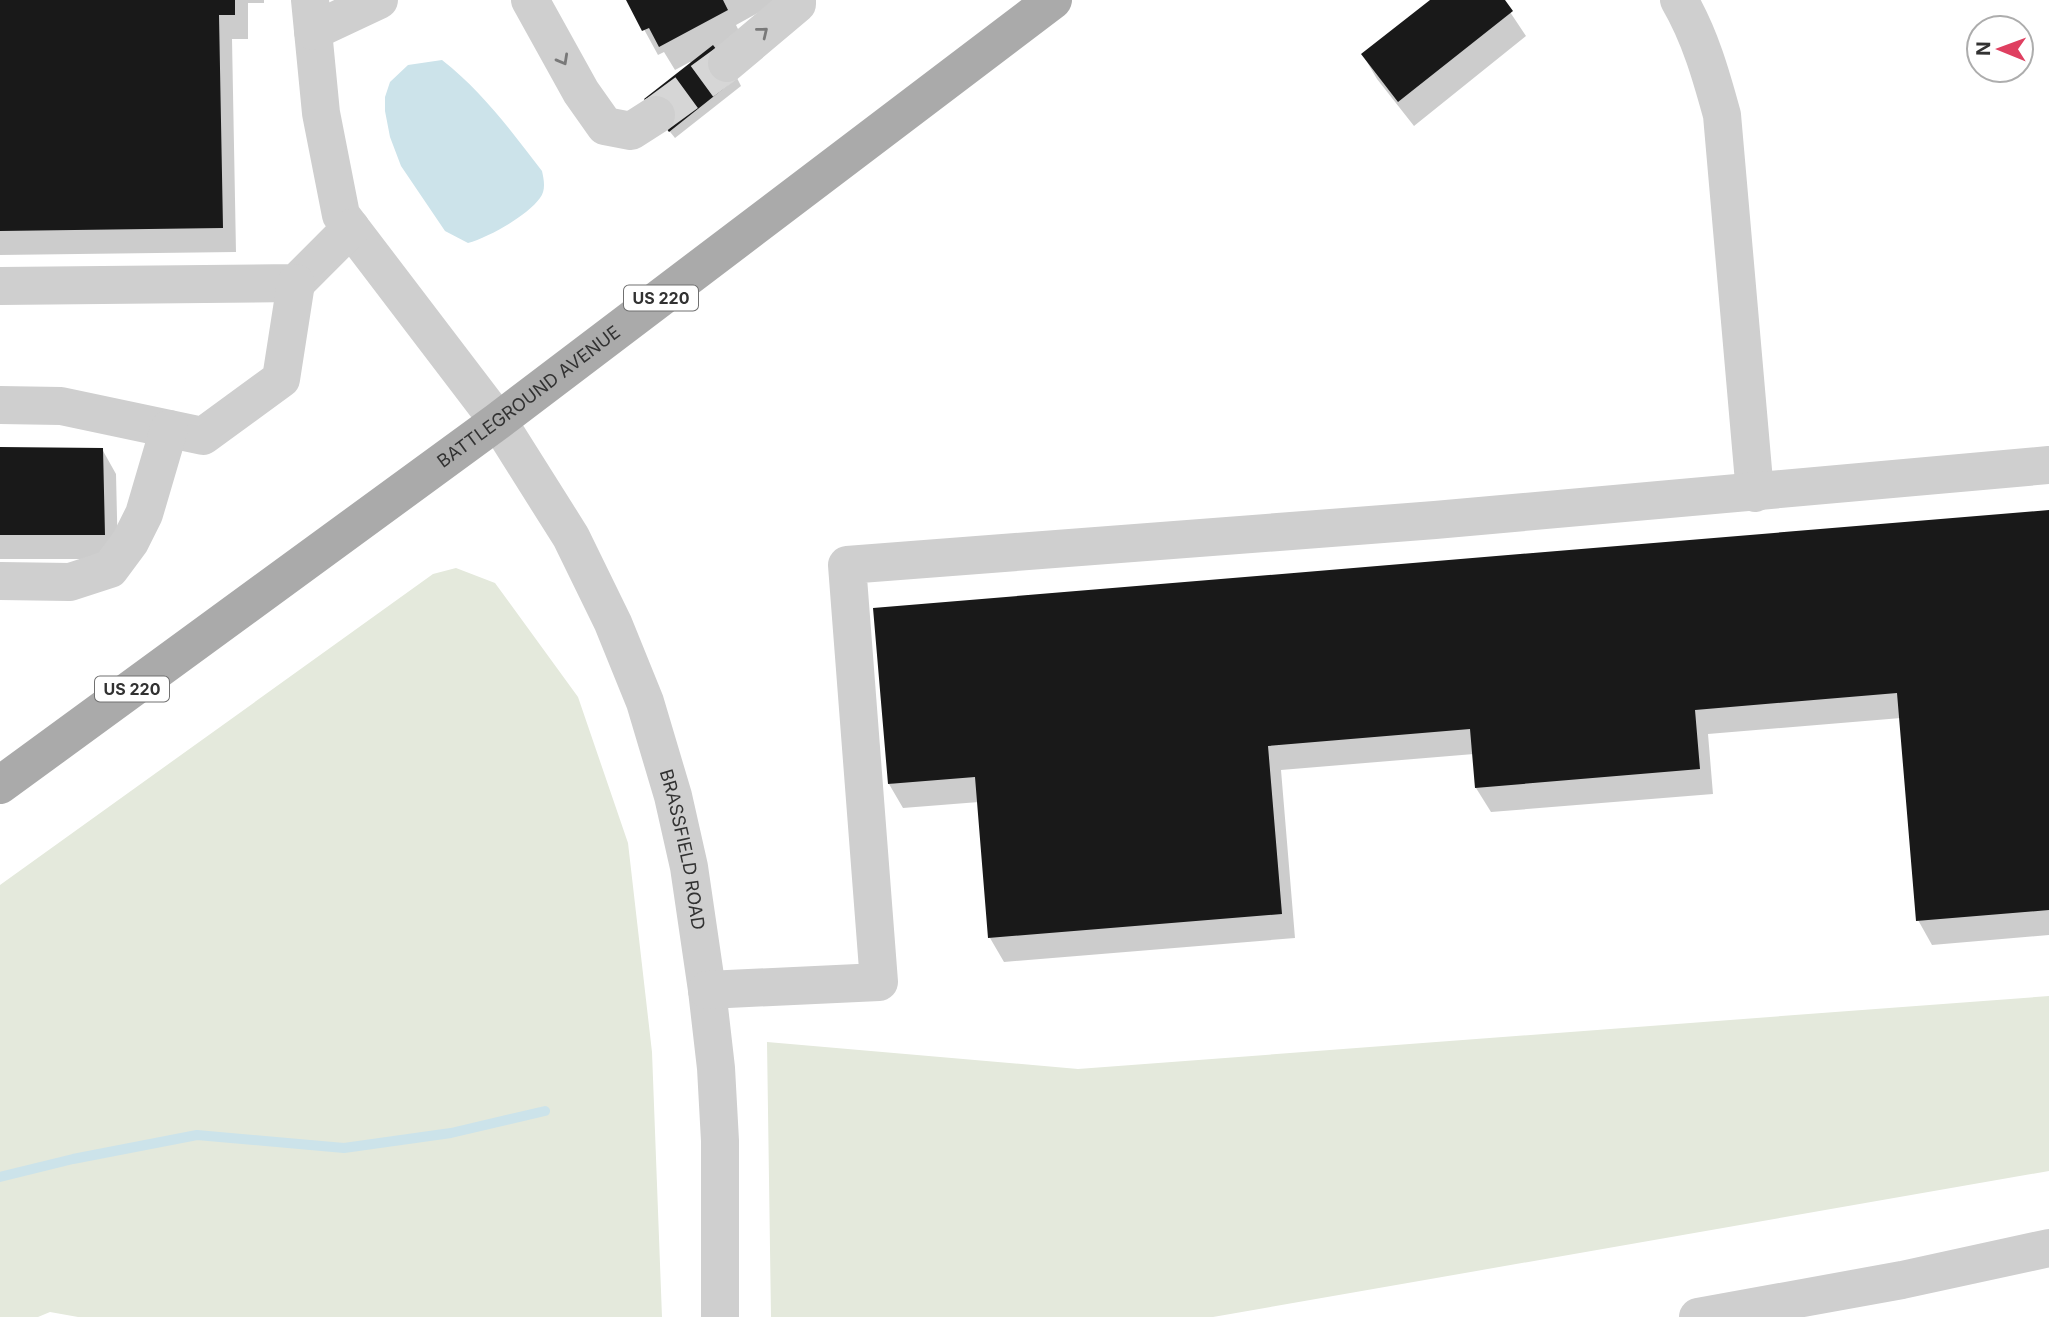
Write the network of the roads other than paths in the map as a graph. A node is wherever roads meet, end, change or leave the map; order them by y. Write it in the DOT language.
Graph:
graph roads {
  1 [pos="379,0"];
  2 [pos="530,0"];
  3 [pos="797,0"];
  4 [pos="1053,0"];
  5 [pos="1679,0"];
  6 [pos="311,15"];
  7 [pos="726,62"];
  8 [pos="656,115"];
  9 [pos="351,229"];
  10 [pos="296,283"];
  11 [pos="0,286"];
  12 [pos="0,405"];
  13 [pos="498,421"];
  14 [pos="169,429"];
  15 [pos="2049,465"];
  16 [pos="1755,493"];
  17 [pos="0,581"];
  18 [pos="0,785"];
  19 [pos="707,990"];
  20 [pos="2049,1248"];
  21 [pos="720,1317"];
  22 [pos="1698,1317"];
  1 -- 6 [label="street"];
  2 -- 8 [label="street, one-way"];
  7 -- 3 [label="street, one-way"];
  4 -- 13 [label="main road, BATTLEGROUND AVENUE / US 220"];
  5 -- 16 [label="street"];
  6 -- 9 [label="street, BRASSFIELD ROAD"];
  9 -- 10 [label="street"];
  9 -- 13 [label="street, BRASSFIELD ROAD"];
  10 -- 11 [label="street"];
  10 -- 14 [label="street"];
  12 -- 14 [label="street"];
  13 -- 18 [label="main road, BATTLEGROUND AVENUE / US 220"];
  13 -- 19 [label="street, BRASSFIELD ROAD"];
  14 -- 17 [label="street"];
  15 -- 16 [label="street"];
  16 -- 19 [label="street"];
  19 -- 21 [label="street, BRASSFIELD ROAD"];
  20 -- 22 [label="street"];
}
